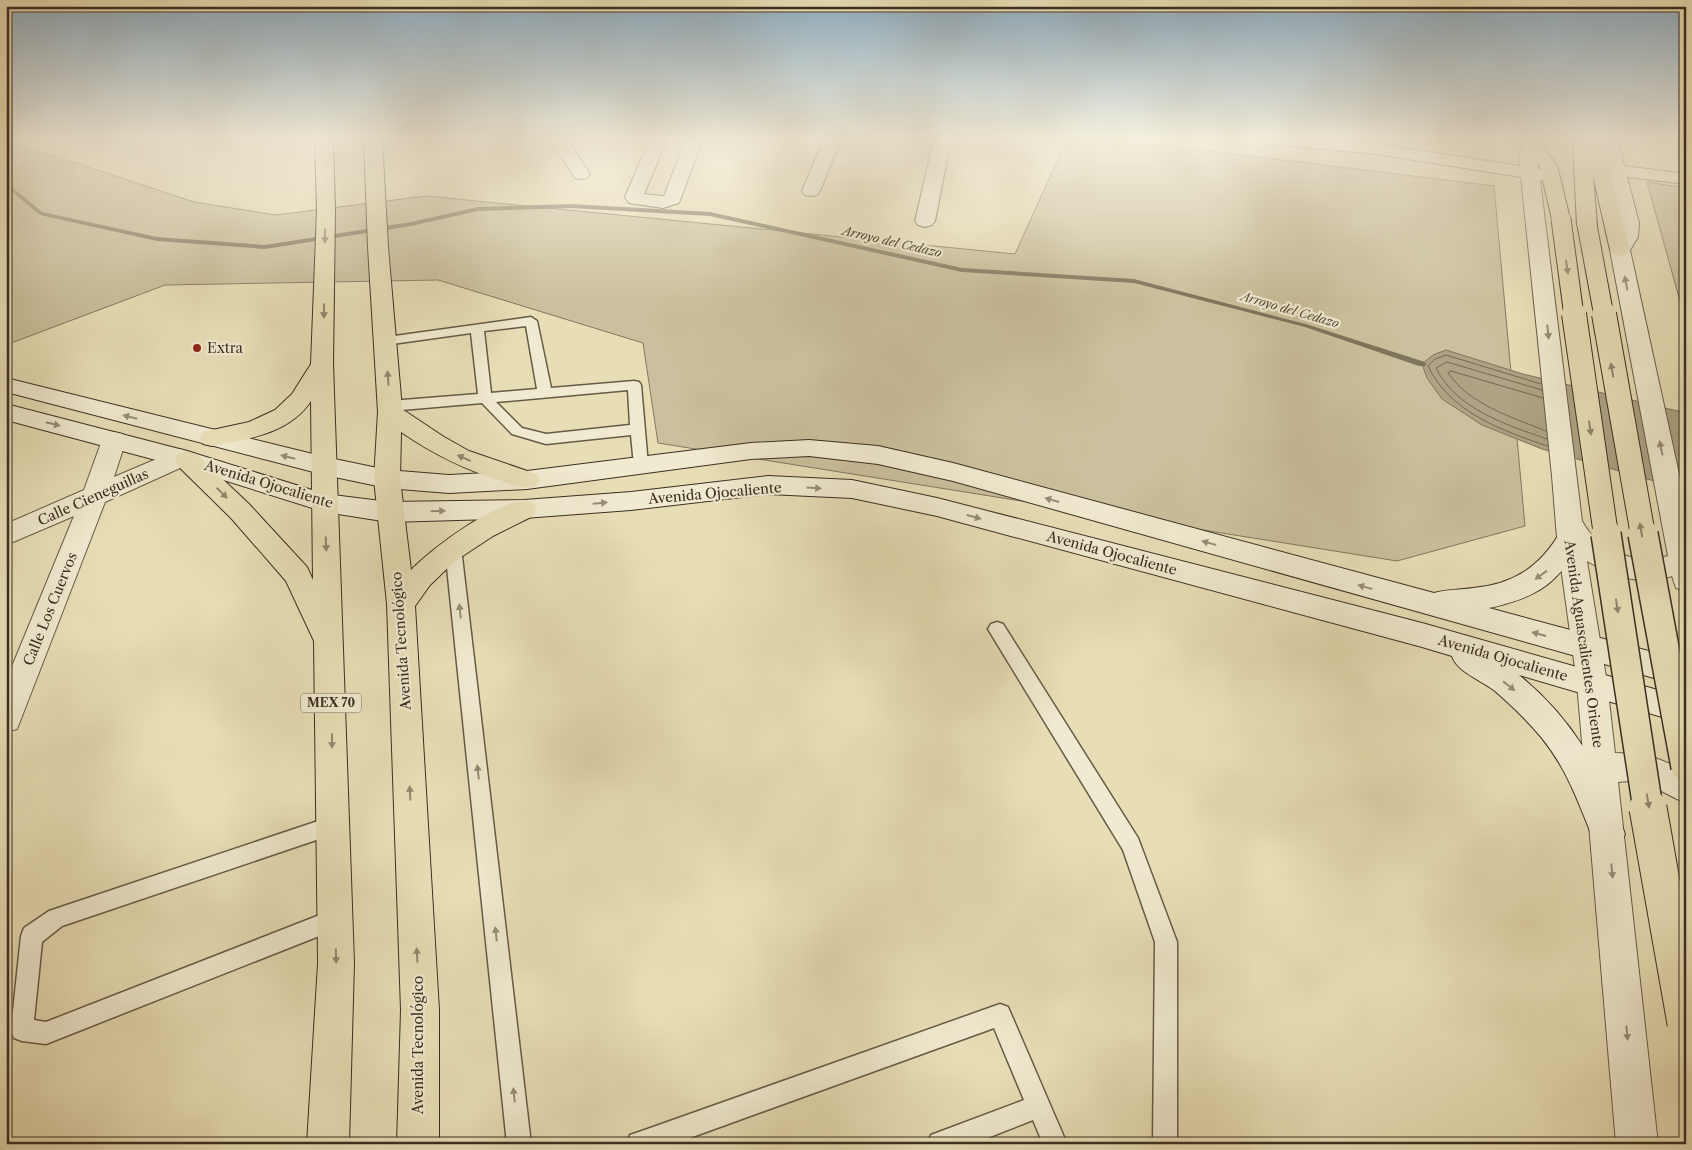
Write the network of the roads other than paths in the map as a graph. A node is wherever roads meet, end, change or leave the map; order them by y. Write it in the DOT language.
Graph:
graph roads {
  1 [pos="326,193"];
  2 [pos="375,193"];
  3 [pos="636,193"];
  4 [pos="674,193"];
  5 [pos="931,193"];
  6 [pos="1539,193"];
  7 [pos="1556,193"];
  8 [pos="1576,193"];
  9 [pos="1606,193"];
  10 [pos="1621,193"];
  11 [pos="925,221"];
  12 [pos="1574,222"];
  13 [pos="1620,250"];
  14 [pos="477,328"];
  15 [pos="385,341"];
  16 [pos="322,364"];
  17 [pos="6,385"];
  18 [pos="545,393"];
  19 [pos="485,398"];
  20 [pos="390,409"];
  21 [pos="6,412"];
  22 [pos="638,429"];
  23 [pos="212,438"];
  24 [pos="114,440"];
  25 [pos="183,459"];
  26 [pos="641,465"];
  27 [pos="325,466"];
  28 [pos="386,479"];
  29 [pos="527,480"];
  30 [pos="94,498"];
  31 [pos="325,503"];
  32 [pos="524,509"];
  33 [pos="389,512"];
  34 [pos="1569,528"];
  35 [pos="6,536"];
  36 [pos="453,548"];
  37 [pos="1680,550"];
  38 [pos="1686,580"];
  39 [pos="1405,598"];
  40 [pos="401,604"];
  41 [pos="997,629"];
  42 [pos="1422,635"];
  43 [pos="330,644"];
  44 [pos="1586,646"];
  45 [pos="1686,674"];
  46 [pos="1592,683"];
  47 [pos="1686,711"];
  48 [pos="6,719"];
  49 [pos="1686,767"];
  50 [pos="1601,772"];
  51 [pos="1686,788"];
  52 [pos="333,825"];
  53 [pos="1608,834"];
  54 [pos="335,920"];
  55 [pos="1686,1023"];
  56 [pos="1039,1106"];
  57 [pos="328,1144"];
  58 [pos="418,1144"];
  59 [pos="519,1144"];
  60 [pos="639,1144"];
  61 [pos="940,1144"];
  62 [pos="1055,1144"];
  63 [pos="1165,1144"];
  64 [pos="1637,1144"];
  1 -- 16 [label="main road, MEX 70, one-way"];
  2 -- 15 [label="main road, Avenida Tecnológico"];
  3 -- 4 [label="street"];
  5 -- 11 [label="street"];
  6 -- 34 [label="street, Avenida Aguascalientes Oriente, one-way"];
  7 -- 12 [label="main road"];
  8 -- 12 [label="main road"];
  9 -- 13 [label="main road"];
  10 -- 13 [label="street"];
  49 -- 12 [label="main road, one-way, bridge"];
  12 -- 55 [label="main road, one-way, bridge"];
  37 -- 13 [label="street, one-way"];
  14 -- 15 [label="lane"];
  14 -- 18 [label="lane"];
  14 -- 19 [label="lane"];
  20 -- 15 [label="main road, Avenida Tecnológico, one-way"];
  16 -- 23 [label="main road"];
  16 -- 27 [label="main road, MEX 70"];
  23 -- 17 [label="street, Avenida Ojocaliente, one-way"];
  18 -- 19 [label="lane"];
  18 -- 22 [label="lane"];
  19 -- 20 [label="lane"];
  19 -- 22 [label="lane"];
  20 -- 28 [label="main road, Avenida Tecnológico"];
  29 -- 20 [label="main road, one-way"];
  21 -- 24 [label="street, Avenida Ojocaliente, one-way"];
  22 -- 26 [label="lane"];
  27 -- 23 [label="street, Avenida Ojocaliente, one-way"];
  24 -- 25 [label="street, Avenida Ojocaliente"];
  24 -- 30 [label="street, Calle Los Cuervos"];
  25 -- 30 [label="street, Calle Cieneguillas"];
  25 -- 31 [label="street, Avenida Ojocaliente"];
  25 -- 43 [label="main road, one-way"];
  26 -- 29 [label="street, Avenida Ojocaliente"];
  39 -- 26 [label="street, Avenida Ojocaliente, one-way"];
  27 -- 28 [label="street, Avenida Ojocaliente"];
  27 -- 31 [label="main road, MEX 70"];
  28 -- 29 [label="street, Avenida Ojocaliente"];
  28 -- 33 [label="main road, Avenida Tecnológico"];
  30 -- 35 [label="street, Calle Cieneguillas"];
  30 -- 48 [label="street, Calle Los Cuervos"];
  31 -- 33 [label="street, Avenida Ojocaliente"];
  31 -- 43 [label="main road, MEX 70, one-way"];
  33 -- 32 [label="street, Avenida Ojocaliente, one-way"];
  32 -- 36 [label="main road"];
  32 -- 42 [label="street, Avenida Ojocaliente, one-way"];
  33 -- 40 [label="main road, Avenida Tecnológico"];
  34 -- 37 [label="street"];
  34 -- 39 [label="street, one-way"];
  34 -- 44 [label="street, Avenida Aguascalientes Oriente"];
  36 -- 40 [label="main road"];
  59 -- 36 [label="lane, one-way"];
  37 -- 38 [label="street"];
  44 -- 39 [label="street, Avenida Ojocaliente, one-way"];
  58 -- 40 [label="main road, Avenida Tecnológico, one-way"];
  41 -- 63 [label="lane"];
  42 -- 46 [label="street, Avenida Ojocaliente"];
  42 -- 53 [label="street, one-way"];
  43 -- 52 [label="main road, MEX 70, one-way"];
  44 -- 45 [label="street, Avenida Ojocaliente"];
  44 -- 46 [label="street, Avenida Aguascalientes Oriente"];
  46 -- 47 [label="street, Avenida Ojocaliente"];
  46 -- 50 [label="street, Avenida Aguascalientes Oriente"];
  50 -- 51 [label="street"];
  50 -- 53 [label="street, Avenida Aguascalientes Oriente"];
  52 -- 54 [label="main road, MEX 70"];
  52 -- 54 [label="lane"];
  53 -- 64 [label="street, Avenida Aguascalientes Oriente, one-way"];
  54 -- 57 [label="main road, MEX 70, one-way"];
  56 -- 60 [label="lane"];
  56 -- 61 [label="lane"];
  56 -- 62 [label="lane"];
}
